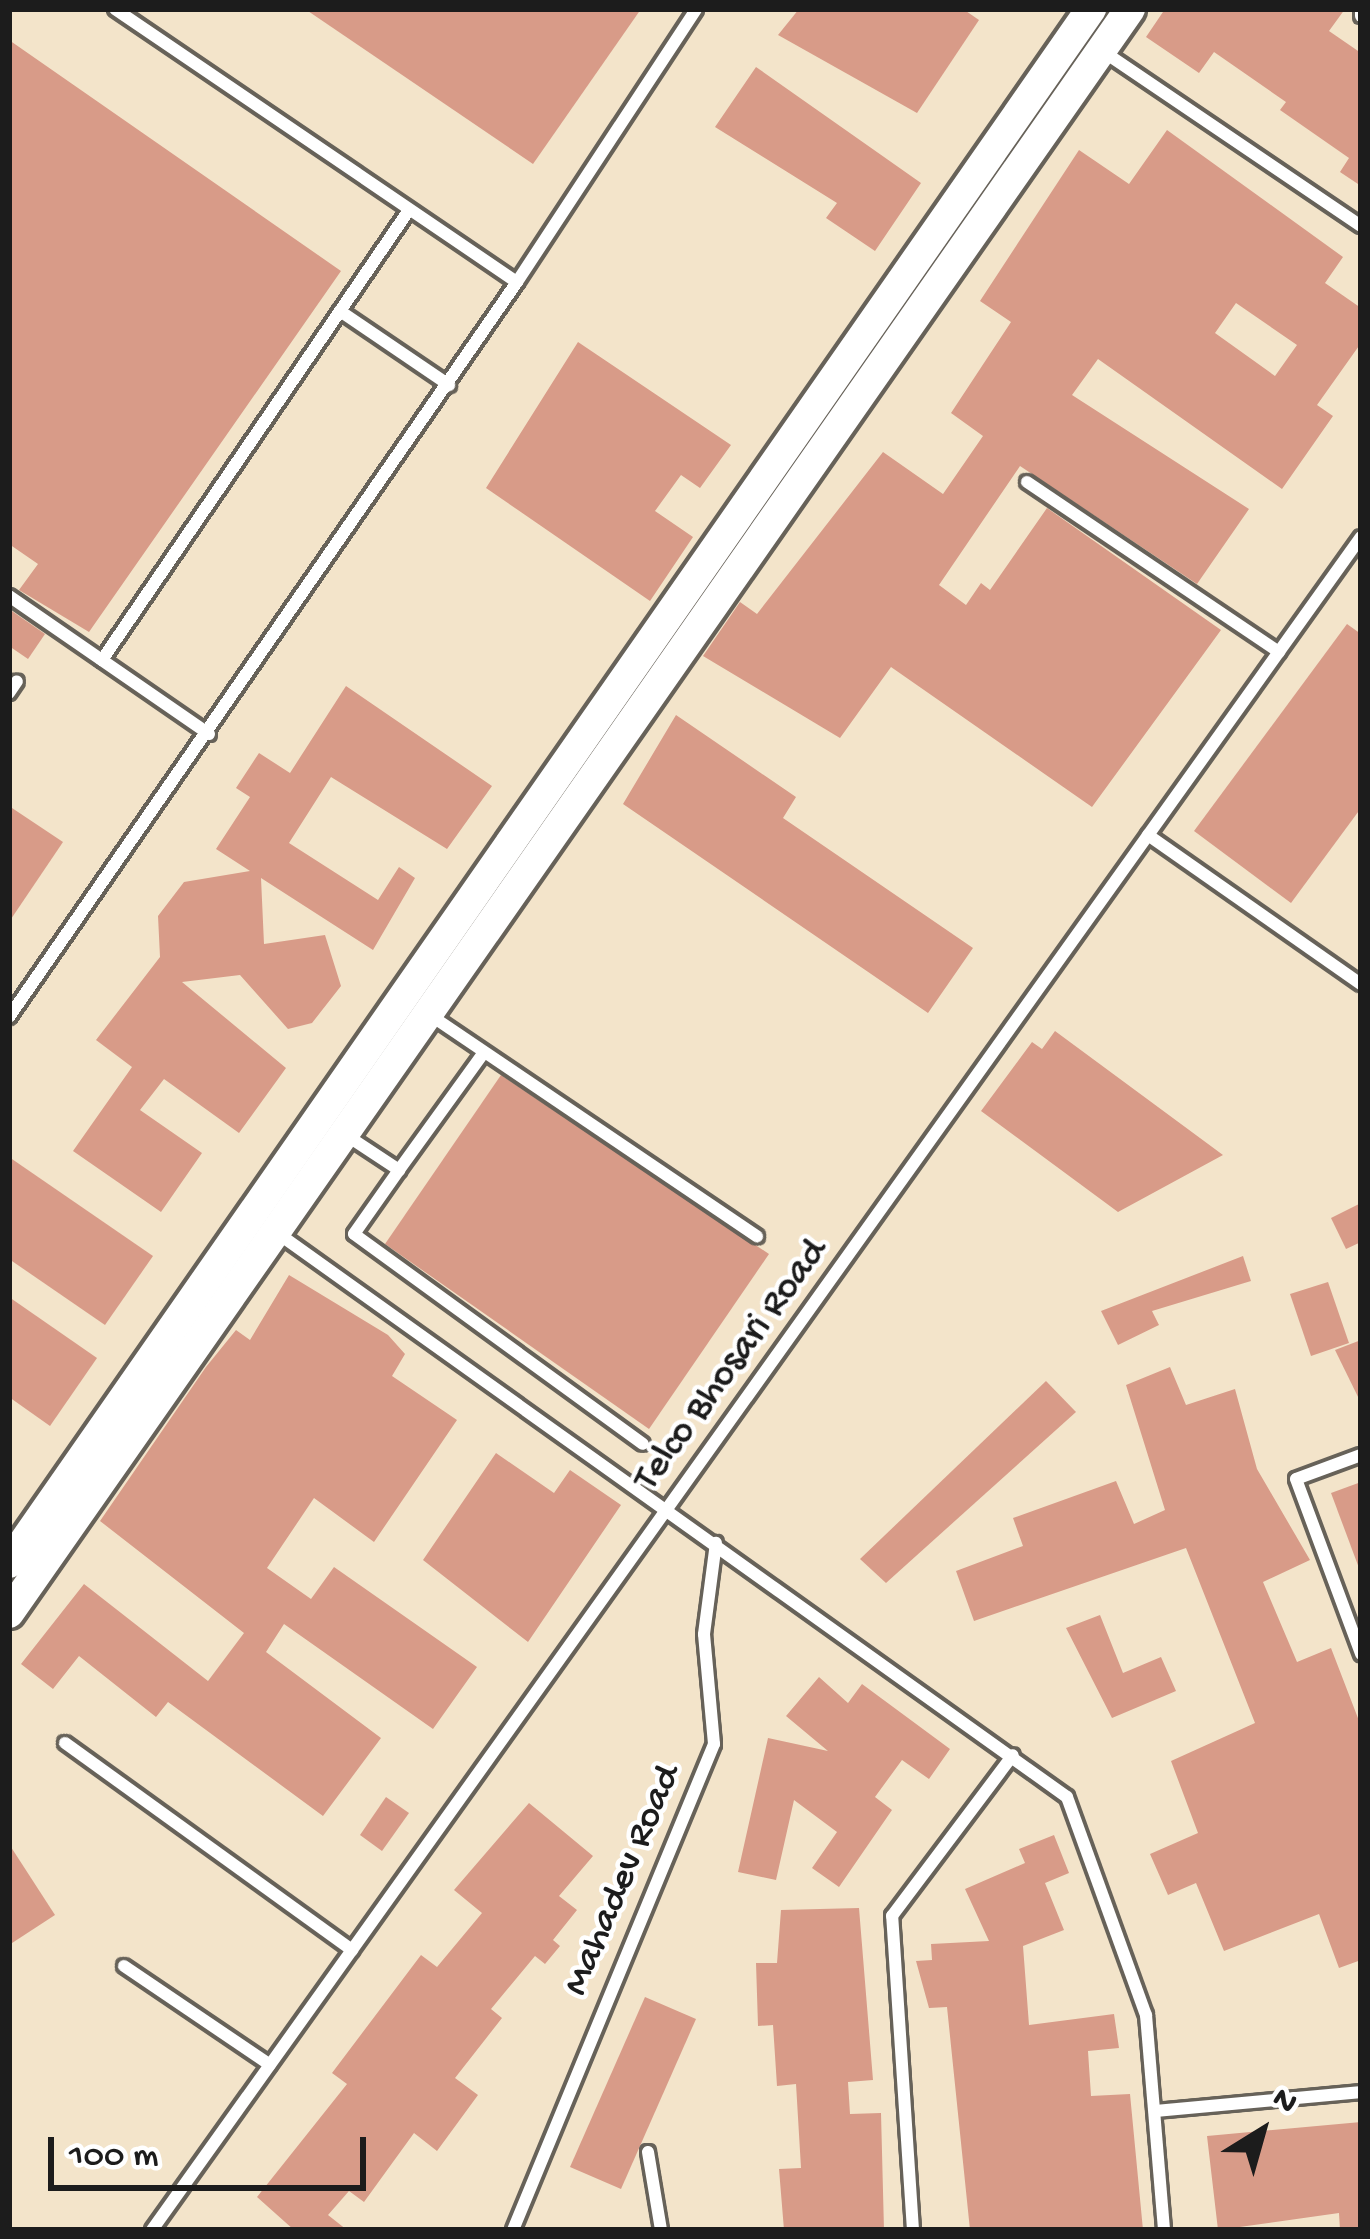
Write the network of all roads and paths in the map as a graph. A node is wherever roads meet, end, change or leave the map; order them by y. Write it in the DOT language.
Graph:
graph roads {
  1 [pos="115,9"];
  2 [pos="696,9"];
  3 [pos="1130,9"];
  4 [pos="1083,21"];
  5 [pos="1101,50"];
  6 [pos="409,209"];
  7 [pos="1361,226"];
  8 [pos="518,283"];
  9 [pos="340,311"];
  10 [pos="449,385"];
  11 [pos="1027,482"];
  12 [pos="1361,537"];
  13 [pos="9,596"];
  14 [pos="1279,652"];
  15 [pos="102,660"];
  16 [pos="208,734"];
  17 [pos="1148,836"];
  18 [pos="1361,984"];
  19 [pos="429,1014"];
  20 [pos="9,1018"];
  21 [pos="484,1052"];
  22 [pos="345,1134"];
  23 [pos="399,1170"];
  24 [pos="252,1213"];
  25 [pos="277,1233"];
  26 [pos="757,1236"];
  27 [pos="643,1444"];
  28 [pos="1361,1455"];
  29 [pos="667,1509"];
  30 [pos="716,1543"];
  31 [pos="9,1563"];
  32 [pos="9,1613"];
  33 [pos="1361,1654"];
  34 [pos="65,1742"];
  35 [pos="1013,1755"];
  36 [pos="352,1950"];
  37 [pos="124,1966"];
  38 [pos="270,2065"];
  39 [pos="1361,2092"];
  40 [pos="1156,2111"];
  41 [pos="648,2152"];
  42 [pos="152,2230"];
  43 [pos="513,2230"];
  44 [pos="661,2230"];
  45 [pos="913,2230"];
  46 [pos="1164,2230"];
  1 -- 6 [label="lane"];
  2 -- 8 [label="lane"];
  3 -- 5 [label="street"];
  4 -- 5 [label="lane"];
  4 -- 24 [label="street"];
  5 -- 7 [label="lane"];
  5 -- 19 [label="street"];
  6 -- 8 [label="lane"];
  6 -- 9 [label="lane"];
  8 -- 10 [label="lane"];
  9 -- 10 [label="lane"];
  9 -- 15 [label="lane"];
  10 -- 16 [label="lane"];
  11 -- 14 [label="lane"];
  12 -- 14 [label="lane, Telco Bhosari Road"];
  13 -- 15 [label="lane"];
  14 -- 17 [label="lane, Telco Bhosari Road"];
  15 -- 16 [label="lane"];
  16 -- 20 [label="lane"];
  17 -- 18 [label="lane"];
  17 -- 29 [label="lane, Telco Bhosari Road"];
  19 -- 21 [label="lane"];
  19 -- 22 [label="street"];
  21 -- 23 [label="lane"];
  21 -- 26 [label="lane"];
  22 -- 23 [label="lane"];
  22 -- 25 [label="street"];
  23 -- 27 [label="lane"];
  24 -- 25 [label="lane"];
  24 -- 31 [label="street"];
  25 -- 29 [label="lane"];
  25 -- 32 [label="street"];
  28 -- 33 [label="lane"];
  29 -- 30 [label="lane"];
  29 -- 36 [label="lane, Telco Bhosari Road"];
  30 -- 35 [label="lane"];
  30 -- 43 [label="lane, Mahadev Road"];
  34 -- 36 [label="lane"];
  35 -- 40 [label="lane"];
  35 -- 45 [label="lane"];
  36 -- 38 [label="lane, Telco Bhosari Road"];
  37 -- 38 [label="lane"];
  38 -- 42 [label="lane, Telco Bhosari Road"];
  39 -- 40 [label="lane"];
  40 -- 46 [label="lane"];
  41 -- 44 [label="lane"];
}
